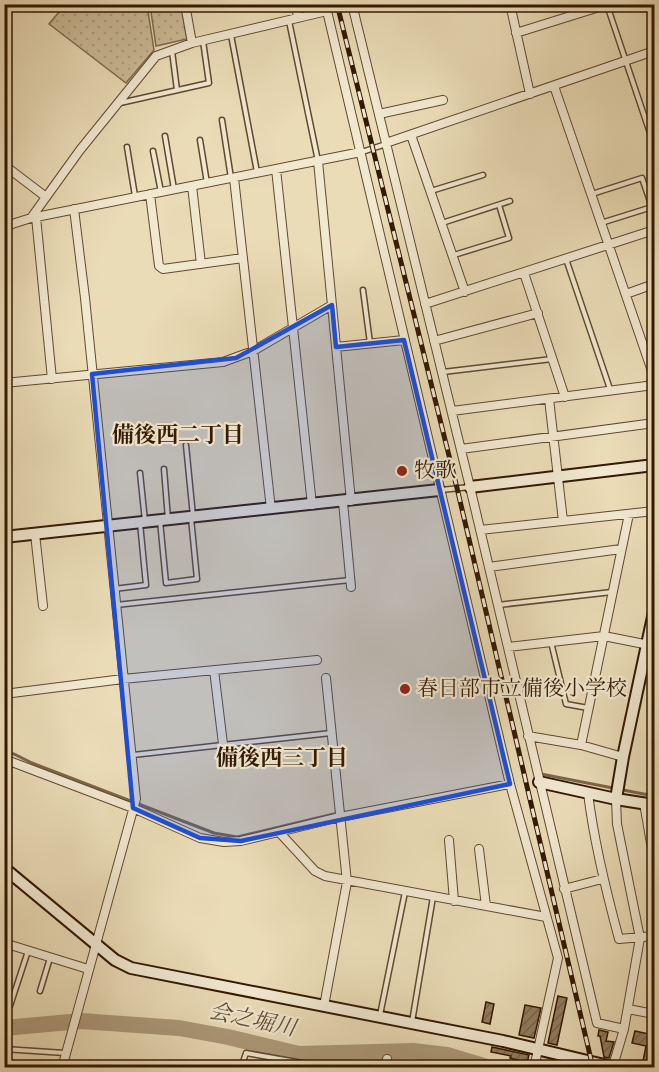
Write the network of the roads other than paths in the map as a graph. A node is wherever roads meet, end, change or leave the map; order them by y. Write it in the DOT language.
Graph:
graph roads {
  1 [pos="185,4"];
  2 [pos="296,4"];
  3 [pos="352,4"];
  4 [pos="510,4"];
  5 [pos="607,5"];
  6 [pos="298,18"];
  7 [pos="289,21"];
  8 [pos="516,33"];
  9 [pos="231,34"];
  10 [pos="203,40"];
  11 [pos="192,43"];
  12 [pos="172,50"];
  13 [pos="654,51"];
  14 [pos="626,61"];
  15 [pos="554,86"];
  16 [pos="177,90"];
  17 [pos="530,94"];
  18 [pos="443,100"];
  19 [pos="117,104"];
  20 [pos="379,114"];
  21 [pos="222,120"];
  22 [pos="411,135"];
  23 [pos="165,136"];
  24 [pos="200,140"];
  25 [pos="386,143"];
  26 [pos="654,145"];
  27 [pos="127,147"];
  28 [pos="153,151"];
  29 [pos="361,152"];
  30 [pos="318,161"];
  31 [pos="4,165"];
  32 [pos="276,169"];
  33 [pos="257,173"];
  34 [pos="483,176"];
  35 [pos="232,178"];
  36 [pos="207,183"];
  37 [pos="192,186"];
  38 [pos="174,189"];
  39 [pos="430,191"];
  40 [pos="161,192"];
  41 [pos="150,194"];
  42 [pos="591,194"];
  43 [pos="46,197"];
  44 [pos="136,197"];
  45 [pos="510,201"];
  46 [pos="499,205"];
  47 [pos="74,209"];
  48 [pos="34,217"];
  49 [pos="441,223"];
  50 [pos="602,223"];
  51 [pos="4,229"];
  52 [pos="654,230"];
  53 [pos="609,245"];
  54 [pos="453,256"];
  55 [pos="243,258"];
  56 [pos="566,259"];
  57 [pos="201,264"];
  58 [pos="524,273"];
  59 [pos="654,284"];
  60 [pos="363,290"];
  61 [pos="465,292"];
  62 [pos="626,294"];
  63 [pos="426,304"];
  64 [pos="332,305"];
  65 [pos="538,314"];
  66 [pos="292,328"];
  67 [pos="404,340"];
  68 [pos="435,341"];
  69 [pos="370,344"];
  70 [pos="336,347"];
  71 [pos="253,351"];
  72 [pos="553,359"];
  73 [pos="442,372"];
  74 [pos="92,374"];
  75 [pos="654,377"];
  76 [pos="52,379"];
  77 [pos="4,383"];
  78 [pos="654,385"];
  79 [pos="610,391"];
  80 [pos="565,396"];
  81 [pos="549,399"];
  82 [pos="452,411"];
  83 [pos="654,423"];
  84 [pos="553,437"];
  85 [pos="186,445"];
  86 [pos="461,449"];
  87 [pos="654,465"];
  88 [pos="164,469"];
  89 [pos="140,472"];
  90 [pos="557,477"];
  91 [pos="470,487"];
  92 [pos="439,490"];
  93 [pos="347,501"];
  94 [pos="312,505"];
  95 [pos="271,509"];
  96 [pos="654,511"];
  97 [pos="628,514"];
  98 [pos="192,517"];
  99 [pos="164,520"];
  100 [pos="563,521"];
  101 [pos="142,522"];
  102 [pos="107,526"];
  103 [pos="480,530"];
  104 [pos="35,534"];
  105 [pos="4,537"];
  106 [pos="621,549"];
  107 [pos="489,567"];
  108 [pos="351,584"];
  109 [pos="114,589"];
  110 [pos="613,591"];
  111 [pos="115,605"];
  112 [pos="498,605"];
  113 [pos="43,606"];
  114 [pos="654,612"];
  115 [pos="604,636"];
  116 [pos="551,642"];
  117 [pos="651,646"];
  118 [pos="508,647"];
  119 [pos="316,660"];
  120 [pos="214,670"];
  121 [pos="326,678"];
  122 [pos="123,679"];
  123 [pos="4,694"];
  124 [pos="589,708"];
  125 [pos="332,733"];
  126 [pos="528,736"];
  127 [pos="223,744"];
  128 [pos="581,745"];
  129 [pos="131,755"];
  130 [pos="623,757"];
  131 [pos="4,759"];
  132 [pos="539,782"];
  133 [pos="510,784"];
  134 [pos="588,793"];
  135 [pos="616,799"];
  136 [pos="649,804"];
  137 [pos="133,808"];
  138 [pos="340,817"];
  139 [pos="279,832"];
  140 [pos="449,840"];
  141 [pos="653,845"];
  142 [pos="479,849"];
  143 [pos="654,861"];
  144 [pos="4,868"];
  145 [pos="602,879"];
  146 [pos="347,882"];
  147 [pos="564,889"];
  148 [pos="405,892"];
  149 [pos="433,897"];
  150 [pos="454,901"];
  151 [pos="486,906"];
  152 [pos="546,917"];
  153 [pos="654,936"];
  154 [pos="640,938"];
  155 [pos="95,942"];
  156 [pos="4,943"];
  157 [pos="28,950"];
  158 [pos="51,957"];
  159 [pos="88,969"];
  160 [pos="40,991"];
  161 [pos="10,1006"];
  162 [pos="324,1006"];
  163 [pos="628,1009"];
  164 [pos="654,1014"];
  165 [pos="380,1017"];
  166 [pos="412,1023"];
  167 [pos="624,1029"];
  168 [pos="4,1049"];
  169 [pos="538,1050"];
  170 [pos="66,1053"];
  171 [pos="615,1067"];
  172 [pos="62,1068"];
  173 [pos="241,1068"];
  174 [pos="313,1068"];
  175 [pos="534,1068"];
  1 -- 11 [label="street"];
  2 -- 6 [label="street"];
  3 -- 20 [label="street"];
  4 -- 8 [label="street"];
  5 -- 8 [label="street"];
  5 -- 14 [label="lane"];
  6 -- 7 [label="street"];
  6 -- 29 [label="street"];
  7 -- 9 [label="street"];
  7 -- 30 [label="lane"];
  8 -- 17 [label="street"];
  9 -- 10 [label="street"];
  9 -- 33 [label="lane"];
  10 -- 11 [label="street"];
  10 -- 16 [label="lane"];
  11 -- 12 [label="street"];
  12 -- 16 [label="lane"];
  12 -- 19 [label="street"];
  13 -- 14 [label="street"];
  14 -- 15 [label="street"];
  14 -- 26 [label="lane"];
  15 -- 17 [label="street"];
  15 -- 42 [label="street"];
  16 -- 19 [label="lane"];
  17 -- 22 [label="street"];
  18 -- 20 [label="street"];
  19 -- 43 [label="street"];
  20 -- 25 [label="street"];
  21 -- 35 [label="lane"];
  22 -- 25 [label="street"];
  22 -- 39 [label="street"];
  23 -- 38 [label="lane"];
  24 -- 36 [label="lane"];
  25 -- 29 [label="lane"];
  25 -- 63 [label="street"];
  27 -- 44 [label="lane"];
  28 -- 40 [label="lane"];
  29 -- 30 [label="street"];
  29 -- 67 [label="street"];
  30 -- 32 [label="street"];
  30 -- 64 [label="street"];
  31 -- 43 [label="street"];
  32 -- 33 [label="street"];
  32 -- 66 [label="street"];
  33 -- 35 [label="street"];
  34 -- 39 [label="lane"];
  35 -- 36 [label="street"];
  35 -- 55 [label="street"];
  36 -- 37 [label="street"];
  37 -- 38 [label="street"];
  37 -- 57 [label="street"];
  38 -- 40 [label="street"];
  39 -- 49 [label="street"];
  40 -- 41 [label="street"];
  41 -- 44 [label="street"];
  41 -- 57 [label="street"];
  42 -- 50 [label="street"];
  42 -- 50 [label="lane"];
  43 -- 48 [label="street"];
  44 -- 47 [label="street"];
  45 -- 46 [label="lane"];
  46 -- 49 [label="lane"];
  46 -- 54 [label="lane"];
  47 -- 48 [label="street"];
  47 -- 74 [label="street"];
  48 -- 51 [label="street"];
  48 -- 76 [label="street"];
  49 -- 54 [label="street"];
  50 -- 53 [label="street"];
  52 -- 53 [label="street"];
  53 -- 56 [label="street"];
  53 -- 62 [label="street"];
  54 -- 61 [label="street"];
  55 -- 57 [label="street"];
  55 -- 71 [label="street"];
  56 -- 58 [label="street"];
  56 -- 79 [label="lane"];
  58 -- 61 [label="street"];
  58 -- 65 [label="street"];
  59 -- 62 [label="street"];
  60 -- 69 [label="lane"];
  61 -- 63 [label="street"];
  62 -- 75 [label="street"];
  63 -- 68 [label="street"];
  64 -- 66 [label="street"];
  64 -- 70 [label="street"];
  65 -- 68 [label="street"];
  65 -- 72 [label="street"];
  66 -- 71 [label="street"];
  66 -- 94 [label="street"];
  67 -- 69 [label="street"];
  67 -- 92 [label="street"];
  68 -- 73 [label="street"];
  69 -- 70 [label="street"];
  70 -- 93 [label="street"];
  71 -- 74 [label="street"];
  71 -- 95 [label="street"];
  72 -- 73 [label="lane"];
  72 -- 80 [label="street"];
  73 -- 82 [label="street"];
  74 -- 76 [label="street"];
  74 -- 102 [label="street"];
  76 -- 77 [label="street"];
  78 -- 79 [label="street"];
  79 -- 80 [label="street"];
  80 -- 81 [label="street"];
  81 -- 82 [label="street"];
  81 -- 84 [label="street"];
  82 -- 86 [label="street"];
  83 -- 84 [label="street"];
  84 -- 86 [label="street"];
  84 -- 90 [label="street"];
  85 -- 98 [label="lane"];
  86 -- 91 [label="street"];
  87 -- 90 [label="street"];
  88 -- 99 [label="lane"];
  89 -- 101 [label="lane"];
  90 -- 91 [label="street"];
  90 -- 100 [label="street"];
  91 -- 92 [label="lane"];
  91 -- 103 [label="street"];
  92 -- 93 [label="street"];
  92 -- 133 [label="street"];
  93 -- 94 [label="street"];
  93 -- 108 [label="street"];
  94 -- 95 [label="street"];
  95 -- 98 [label="street"];
  96 -- 97 [label="street"];
  97 -- 100 [label="street"];
  97 -- 106 [label="street"];
  98 -- 99 [label="street"];
  98 -- 99 [label="lane"];
  99 -- 101 [label="street"];
  100 -- 103 [label="street"];
  101 -- 102 [label="street"];
  101 -- 109 [label="lane"];
  102 -- 104 [label="street"];
  102 -- 109 [label="street"];
  103 -- 107 [label="street"];
  104 -- 105 [label="street"];
  104 -- 113 [label="street"];
  106 -- 107 [label="street"];
  106 -- 110 [label="street"];
  107 -- 112 [label="street"];
  108 -- 111 [label="lane"];
  109 -- 111 [label="street"];
  110 -- 112 [label="lane"];
  110 -- 115 [label="street"];
  111 -- 122 [label="street"];
  112 -- 118 [label="street"];
  114 -- 117 [label="street"];
  115 -- 116 [label="street"];
  115 -- 117 [label="street"];
  115 -- 124 [label="street"];
  116 -- 118 [label="street"];
  116 -- 124 [label="lane"];
  117 -- 130 [label="street"];
  118 -- 126 [label="street"];
  119 -- 120 [label="street"];
  120 -- 122 [label="street"];
  120 -- 127 [label="street"];
  121 -- 125 [label="street"];
  122 -- 123 [label="street"];
  122 -- 129 [label="street"];
  124 -- 128 [label="street"];
  125 -- 127 [label="lane"];
  125 -- 138 [label="street"];
  126 -- 128 [label="street"];
  126 -- 132 [label="street"];
  127 -- 129 [label="lane"];
  128 -- 130 [label="street"];
  129 -- 137 [label="street"];
  130 -- 135 [label="street"];
  131 -- 137 [label="street"];
  132 -- 134 [label="street"];
  132 -- 147 [label="street"];
  133 -- 138 [label="street"];
  133 -- 152 [label="street"];
  134 -- 135 [label="street"];
  134 -- 145 [label="street"];
  135 -- 136 [label="street"];
  135 -- 154 [label="street"];
  136 -- 141 [label="street"];
  137 -- 139 [label="street"];
  137 -- 155 [label="street"];
  138 -- 139 [label="street"];
  138 -- 146 [label="street"];
  139 -- 146 [label="street"];
  140 -- 150 [label="street"];
  141 -- 143 [label="street"];
  142 -- 151 [label="street"];
  144 -- 155 [label="street"];
  145 -- 147 [label="street"];
  145 -- 154 [label="street"];
  146 -- 148 [label="street"];
  146 -- 162 [label="street"];
  147 -- 167 [label="street"];
  148 -- 149 [label="street"];
  148 -- 165 [label="lane"];
  149 -- 150 [label="street"];
  149 -- 166 [label="lane"];
  150 -- 151 [label="street"];
  151 -- 152 [label="street"];
  152 -- 169 [label="street"];
  153 -- 154 [label="street"];
  154 -- 163 [label="street"];
  155 -- 159 [label="street"];
  155 -- 162 [label="street"];
  156 -- 157 [label="street"];
  157 -- 158 [label="street"];
  157 -- 161 [label="lane"];
  158 -- 159 [label="street"];
  158 -- 160 [label="lane"];
  159 -- 170 [label="street"];
  162 -- 165 [label="street"];
  163 -- 164 [label="street"];
  163 -- 167 [label="street"];
  165 -- 166 [label="street"];
  166 -- 169 [label="street"];
  167 -- 171 [label="street"];
  168 -- 170 [label="lane"];
  169 -- 171 [label="street"];
  169 -- 175 [label="street"];
  170 -- 172 [label="street"];
  173 -- 174 [label="lane"];
}
